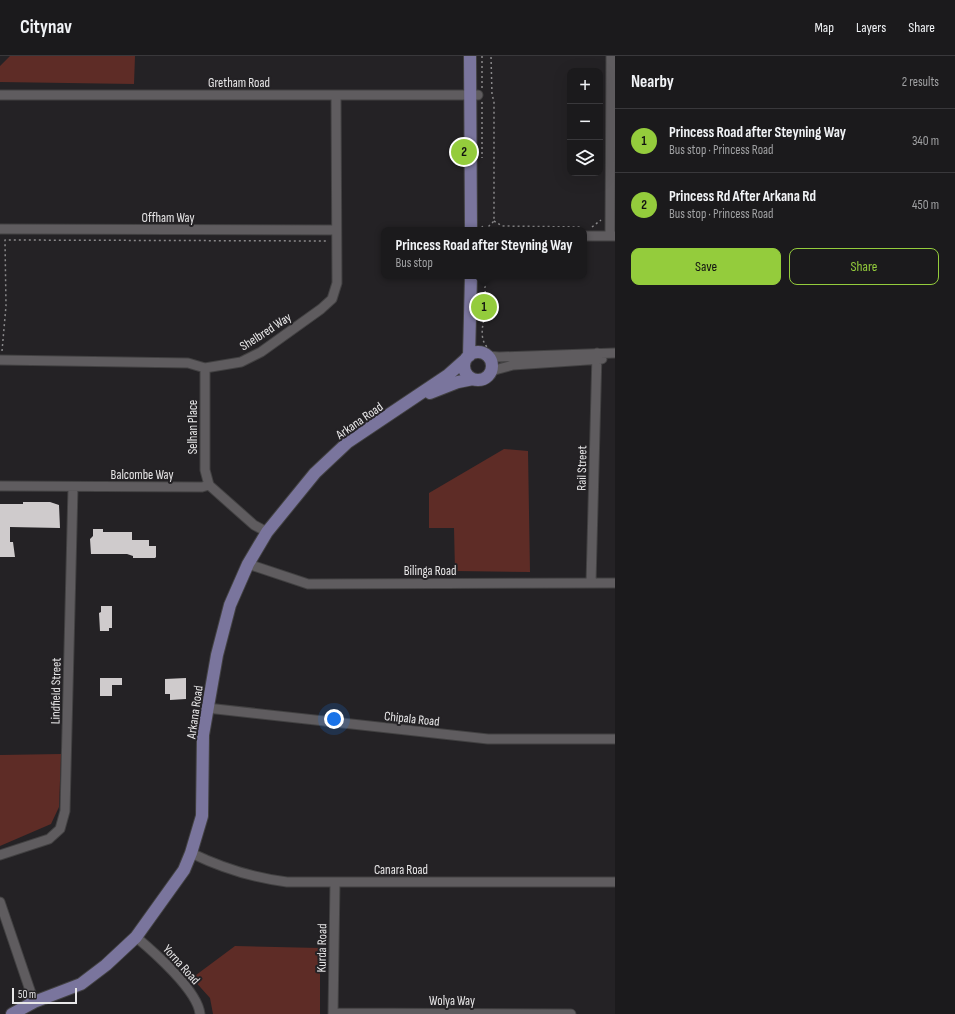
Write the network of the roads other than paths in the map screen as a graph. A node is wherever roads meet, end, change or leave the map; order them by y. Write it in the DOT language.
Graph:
graph roads {
  1 [pos="470,56"];
  2 [pos="478,56"];
  3 [pos="611,56"];
  4 [pos="613,79"];
  5 [pos="0,95"];
  6 [pos="336,95"];
  7 [pos="474,95"];
  8 [pos="477,227"];
  9 [pos="0,230"];
  10 [pos="336,230"];
  11 [pos="587,232"];
  12 [pos="613,236"];
  13 [pos="471,279"];
  14 [pos="478,279"];
  15 [pos="487,353"];
  16 [pos="615,353"];
  17 [pos="596,356"];
  18 [pos="468,357"];
  19 [pos="615,359"];
  20 [pos="4,360"];
  21 [pos="205,368"];
  22 [pos="491,372"];
  23 [pos="473,379"];
  24 [pos="409,402"];
  25 [pos="209,485"];
  26 [pos="0,486"];
  27 [pos="73,487"];
  28 [pos="267,532"];
  29 [pos="248,564"];
  30 [pos="591,583"];
  31 [pos="615,583"];
  32 [pos="208,708"];
  33 [pos="615,739"];
  34 [pos="191,853"];
  35 [pos="0,855"];
  36 [pos="335,882"];
  37 [pos="615,882"];
  38 [pos="0,902"];
  39 [pos="136,938"];
  40 [pos="34,1002"];
  41 [pos="10,1013"];
  42 [pos="465,1013"];
  43 [pos="200,1014"];
  44 [pos="333,1014"];
  45 [pos="571,1014"];
  1 -- 7 [label="main road"];
  2 -- 7 [label="main road"];
  3 -- 4 [label="street"];
  4 -- 12 [label="street"];
  5 -- 6 [label="street, Gretham Road"];
  6 -- 7 [label="street, Gretham Road"];
  6 -- 10 [label="street, Shelbred Way"];
  7 -- 8 [label="main road"];
  9 -- 10 [label="street, Offham Way"];
  10 -- 21 [label="street, Shelbred Way"];
  11 -- 12 [label="street"];
  13 -- 18 [label="main road"];
  14 -- 15 [label="main road"];
  15 -- 17 [label="street"];
  15 -- 18 [label="main road"];
  15 -- 22 [label="main road"];
  16 -- 17 [label="street"];
  17 -- 19 [label="street"];
  17 -- 22 [label="street"];
  17 -- 30 [label="street, Rail Street"];
  18 -- 23 [label="main road"];
  18 -- 24 [label="main road, Arkana Road"];
  20 -- 21 [label="street, Shelbred Way"];
  21 -- 25 [label="street, Selhan Place"];
  22 -- 23 [label="main road"];
  23 -- 24 [label="main road, Arkana Road"];
  24 -- 28 [label="main road, Arkana Road"];
  25 -- 27 [label="street, Balcombe Way"];
  25 -- 28 [label="street"];
  26 -- 27 [label="street, Balcombe Way"];
  27 -- 35 [label="street, Lindfield Street"];
  28 -- 29 [label="main road, Arkana Road"];
  29 -- 30 [label="street, Bilinga Road"];
  29 -- 32 [label="main road, Arkana Road"];
  30 -- 31 [label="street, Bilinga Road"];
  32 -- 33 [label="street, Chipala Road"];
  32 -- 34 [label="main road, Arkana Road"];
  34 -- 36 [label="street, Canara Road"];
  34 -- 39 [label="main road, Arkana Road"];
  36 -- 37 [label="street, Canara Road"];
  36 -- 44 [label="street, Kurda Road"];
  38 -- 40 [label="street"];
  39 -- 40 [label="main road, Arkana Road"];
  39 -- 43 [label="street, Yorna Road"];
  40 -- 41 [label="main road, Arkana Road"];
  42 -- 44 [label="street, Wolya Way"];
  42 -- 45 [label="street, Wolya Way"];
}
